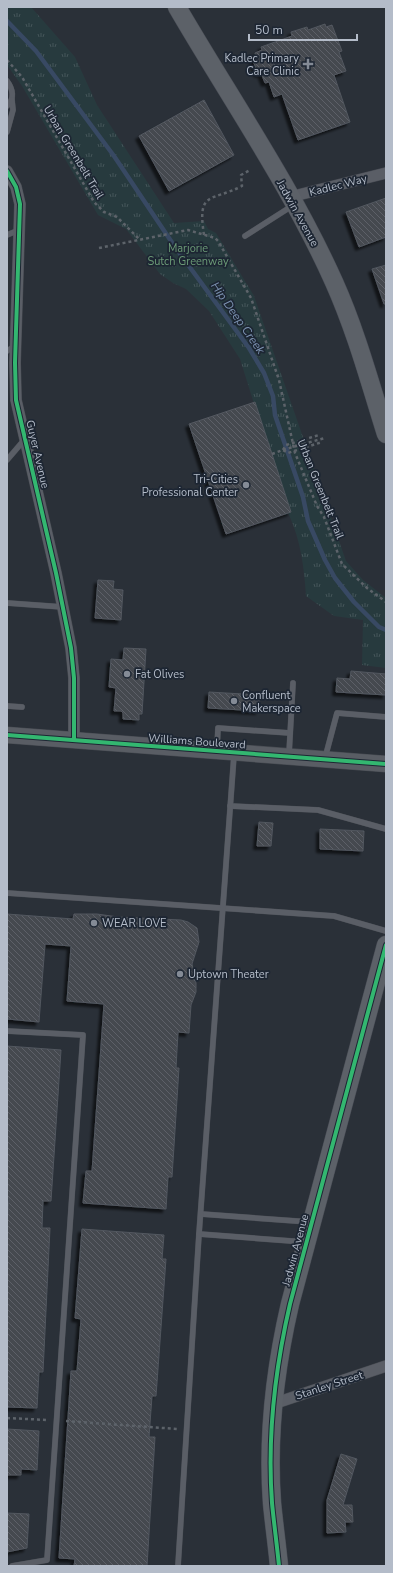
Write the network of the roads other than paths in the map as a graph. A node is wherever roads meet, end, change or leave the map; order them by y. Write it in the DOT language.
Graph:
graph roads {
  1 [pos="176,7"];
  2 [pos="7,81"];
  3 [pos="12,100"];
  4 [pos="7,106"];
  5 [pos="7,132"];
  6 [pos="7,171"];
  7 [pos="386,173"];
  8 [pos="292,201"];
  9 [pos="19,230"];
  10 [pos="7,235"];
  11 [pos="245,236"];
  12 [pos="11,349"];
  13 [pos="386,434"];
  14 [pos="25,439"];
  15 [pos="7,460"];
  16 [pos="7,603"];
  17 [pos="63,607"];
  18 [pos="293,683"];
  19 [pos="7,706"];
  20 [pos="22,707"];
  21 [pos="386,717"];
  22 [pos="290,733"];
  23 [pos="7,735"];
  24 [pos="74,740"];
  25 [pos="217,751"];
  26 [pos="234,752"];
  27 [pos="289,757"];
  28 [pos="324,759"];
  29 [pos="386,764"];
  30 [pos="230,806"];
  31 [pos="386,830"];
  32 [pos="7,893"];
  33 [pos="222,908"];
  34 [pos="386,930"];
  35 [pos="386,945"];
  36 [pos="7,1031"];
  37 [pos="201,1214"];
  38 [pos="312,1222"];
  39 [pos="199,1234"];
  40 [pos="306,1242"];
  41 [pos="386,1366"];
  42 [pos="273,1404"];
  43 [pos="12,1566"];
  44 [pos="178,1566"];
  45 [pos="279,1566"];
  1 -- 8 [label="main road, Jadwin Avenue"];
  2 -- 3 [label="lane"];
  3 -- 4 [label="lane"];
  3 -- 5 [label="lane"];
  6 -- 9 [label="street, Guyer Avenue"];
  7 -- 8 [label="street, Kadlec Way"];
  8 -- 11 [label="lane"];
  8 -- 13 [label="main road, Jadwin Avenue"];
  9 -- 10 [label="lane"];
  9 -- 12 [label="street, Guyer Avenue"];
  12 -- 14 [label="street, Guyer Avenue"];
  14 -- 15 [label="lane"];
  14 -- 17 [label="street, Guyer Avenue"];
  16 -- 17 [label="lane"];
  17 -- 24 [label="street, Guyer Avenue"];
  18 -- 22 [label="lane"];
  19 -- 20 [label="lane"];
  21 -- 28 [label="lane"];
  22 -- 25 [label="lane"];
  22 -- 27 [label="lane"];
  23 -- 24 [label="street, Williams Boulevard"];
  24 -- 25 [label="street, Williams Boulevard"];
  25 -- 26 [label="street, Williams Boulevard"];
  26 -- 27 [label="street, Williams Boulevard"];
  26 -- 30 [label="lane"];
  27 -- 28 [label="street, Williams Boulevard"];
  28 -- 29 [label="street, Williams Boulevard"];
  30 -- 31 [label="lane"];
  30 -- 33 [label="lane"];
  32 -- 33 [label="lane"];
  33 -- 34 [label="lane"];
  33 -- 37 [label="lane"];
  35 -- 38 [label="main road, Jadwin Avenue"];
  36 -- 43 [label="lane"];
  37 -- 38 [label="lane"];
  37 -- 39 [label="lane"];
  38 -- 40 [label="main road, Jadwin Avenue"];
  39 -- 40 [label="lane"];
  39 -- 44 [label="lane"];
  40 -- 42 [label="main road, Jadwin Avenue"];
  41 -- 42 [label="street, Stanley Street"];
  42 -- 45 [label="main road, Jadwin Avenue"];
}
